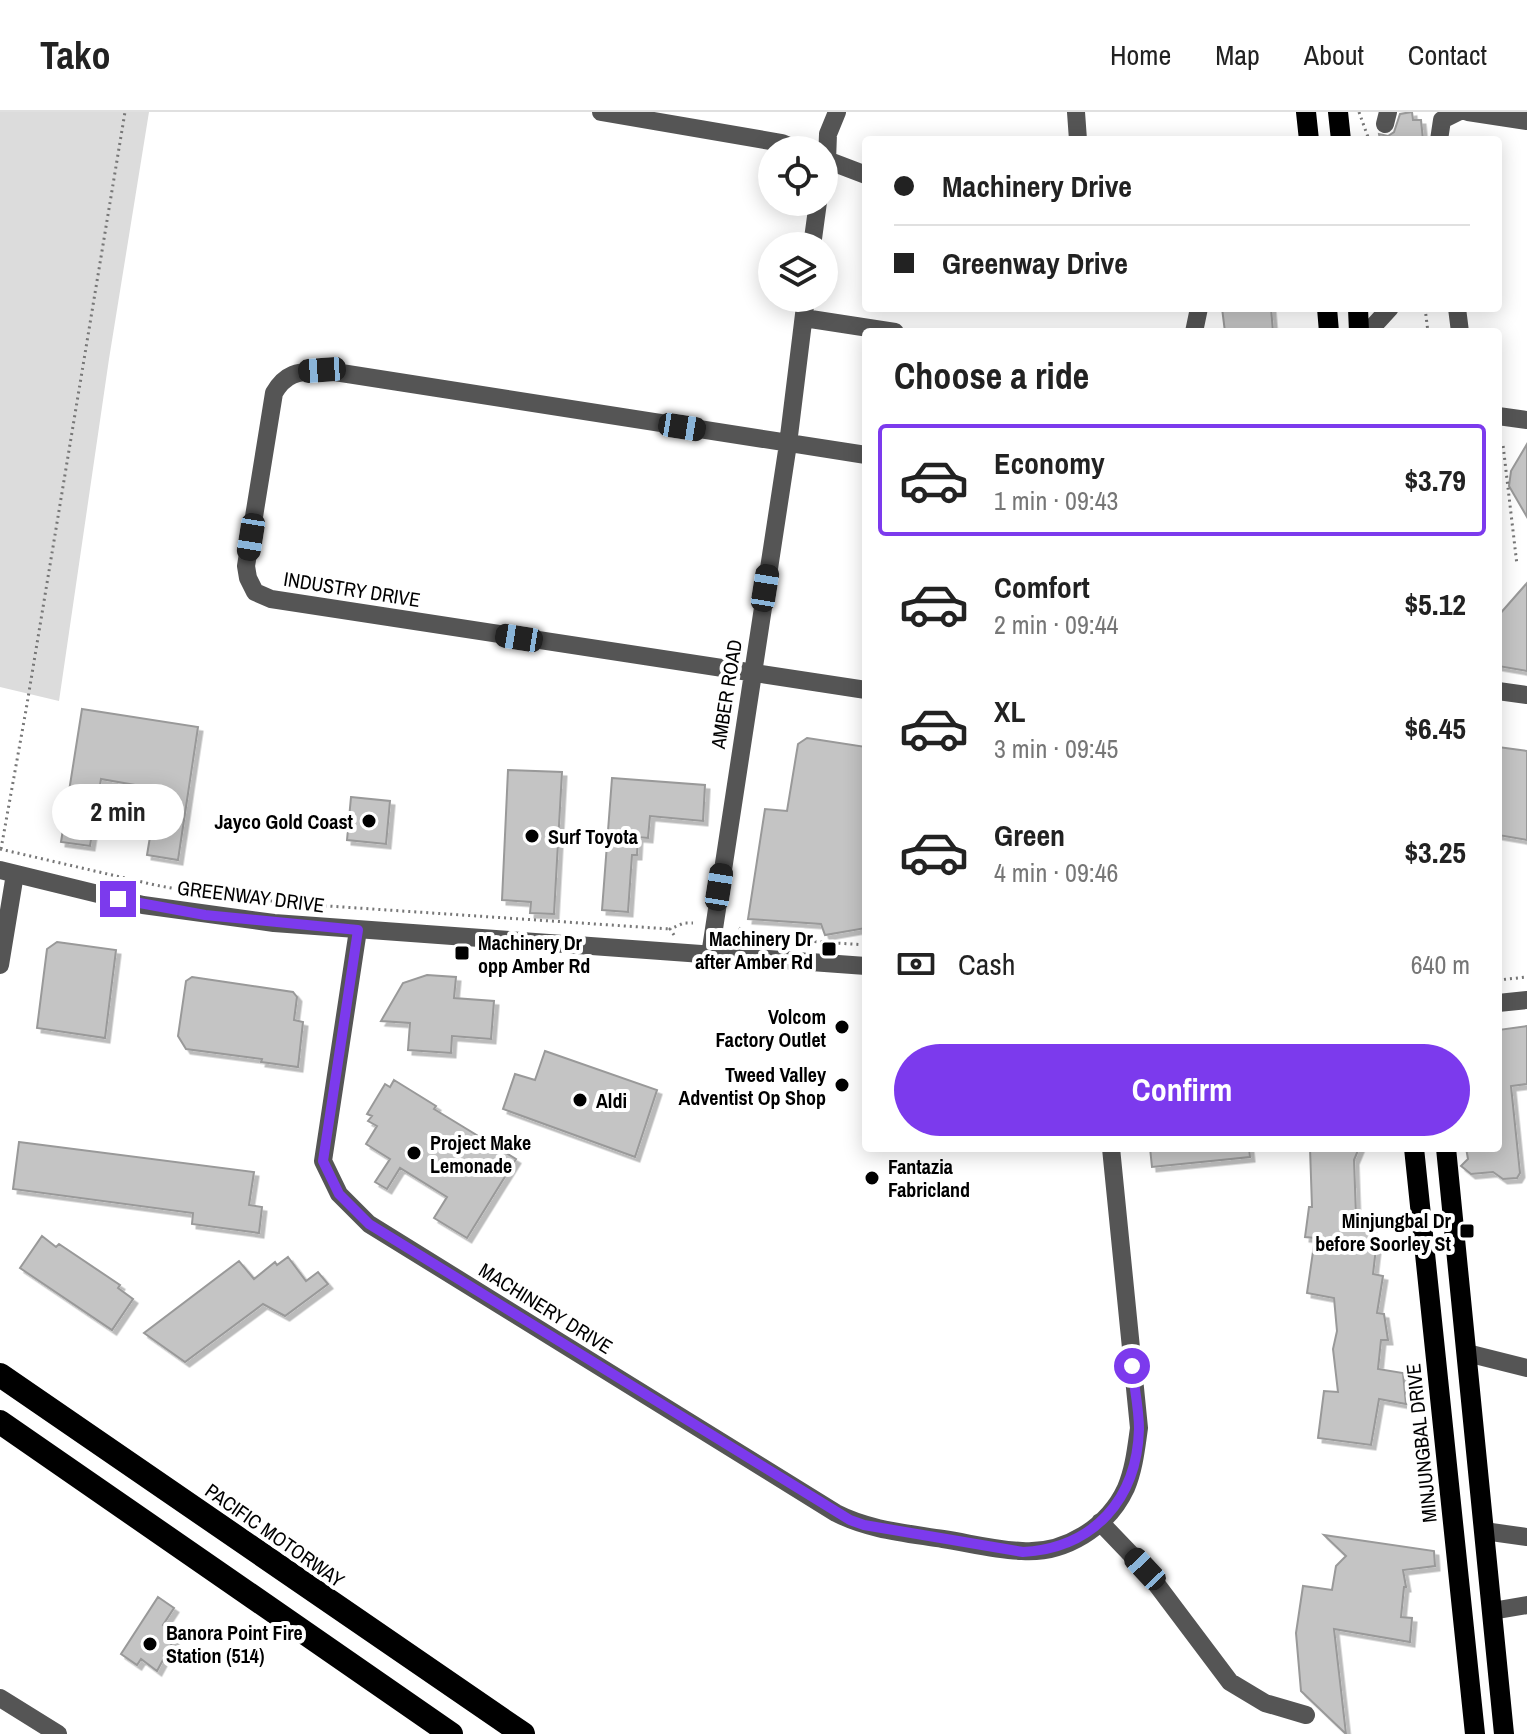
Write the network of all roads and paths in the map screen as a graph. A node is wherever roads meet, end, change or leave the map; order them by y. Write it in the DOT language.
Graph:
graph roads {
  1 [pos="125,112"];
  2 [pos="601,112"];
  3 [pos="837,112"];
  4 [pos="1076,112"];
  5 [pos="1306,112"];
  6 [pos="1338,112"];
  7 [pos="1359,112"];
  8 [pos="1468,112"];
  9 [pos="1445,114"];
  10 [pos="1527,121"];
  11 [pos="828,136"];
  12 [pos="1078,136"];
  13 [pos="1309,136"];
  14 [pos="1341,136"];
  15 [pos="1368,136"];
  16 [pos="1440,136"];
  17 [pos="758,139"];
  18 [pos="838,167"];
  19 [pos="862,174"];
  20 [pos="805,312"];
  21 [pos="1386,312"];
  22 [pos="804,318"];
  23 [pos="869,328"];
  24 [pos="1372,328"];
  25 [pos="1502,417"];
  26 [pos="1527,420"];
  27 [pos="788,444"];
  28 [pos="1502,445"];
  29 [pos="862,454"];
  30 [pos="1517,565"];
  31 [pos="751,674"];
  32 [pos="862,689"];
  33 [pos="1502,692"];
  34 [pos="1527,695"];
  35 [pos="0,849"];
  36 [pos="8,872"];
  37 [pos="693,923"];
  38 [pos="739,928"];
  39 [pos="670,929"];
  40 [pos="358,930"];
  41 [pos="674,935"];
  42 [pos="862,945"];
  43 [pos="710,955"];
  44 [pos="0,965"];
  45 [pos="862,966"];
  46 [pos="1527,977"];
  47 [pos="1502,980"];
  48 [pos="1527,1000"];
  49 [pos="1502,1003"];
  50 [pos="1111,1152"];
  51 [pos="1414,1152"];
  52 [pos="1446,1152"];
  53 [pos="1467,1353"];
  54 [pos="1527,1368"];
  55 [pos="0,1375"];
  56 [pos="0,1422"];
  57 [pos="1100,1522"];
  58 [pos="1484,1531"];
  59 [pos="1527,1537"];
  60 [pos="1527,1605"];
  61 [pos="1492,1611"];
  62 [pos="0,1698"];
  63 [pos="1306,1715"];
  64 [pos="58,1734"];
  65 [pos="451,1734"];
  66 [pos="523,1734"];
  67 [pos="1475,1734"];
  68 [pos="1504,1734"];
  1 -- 35 [label="path"];
  2 -- 17 [label="street"];
  3 -- 11 [label="street"];
  4 -- 12 [label="street"];
  5 -- 13 [label="main road"];
  6 -- 14 [label="main road"];
  7 -- 15 [label="path"];
  8 -- 10 [label="street"];
  9 -- 16 [label="street"];
  18 -- 19 [label="street"];
  20 -- 22 [label="street, AMBER ROAD"];
  21 -- 24 [label="street"];
  22 -- 23 [label="street"];
  22 -- 27 [label="street, AMBER ROAD"];
  25 -- 26 [label="street"];
  27 -- 29 [label="street, INDUSTRY DRIVE"];
  27 -- 31 [label="street, AMBER ROAD"];
  27 -- 31 [label="street, INDUSTRY DRIVE"];
  28 -- 30 [label="path"];
  31 -- 32 [label="street, INDUSTRY DRIVE"];
  31 -- 43 [label="street, AMBER ROAD"];
  33 -- 34 [label="street"];
  35 -- 39 [label="path"];
  36 -- 40 [label="street, GREENWAY DRIVE"];
  36 -- 44 [label="street"];
  37 -- 39 [label="path"];
  38 -- 42 [label="path"];
  39 -- 41 [label="path"];
  40 -- 43 [label="street"];
  40 -- 57 [label="street, MACHINERY DRIVE"];
  43 -- 45 [label="street"];
  46 -- 47 [label="path"];
  48 -- 49 [label="street"];
  50 -- 57 [label="street, MACHINERY DRIVE"];
  51 -- 67 [label="main road, MINJUNGBAL DRIVE"];
  52 -- 53 [label="main road"];
  53 -- 54 [label="street"];
  53 -- 58 [label="main road"];
  55 -- 66 [label="highway, PACIFIC MOTORWAY"];
  56 -- 65 [label="highway"];
  57 -- 63 [label="street"];
  58 -- 59 [label="street"];
  58 -- 61 [label="main road"];
  60 -- 61 [label="street"];
  61 -- 68 [label="main road"];
  62 -- 64 [label="street"];
}
